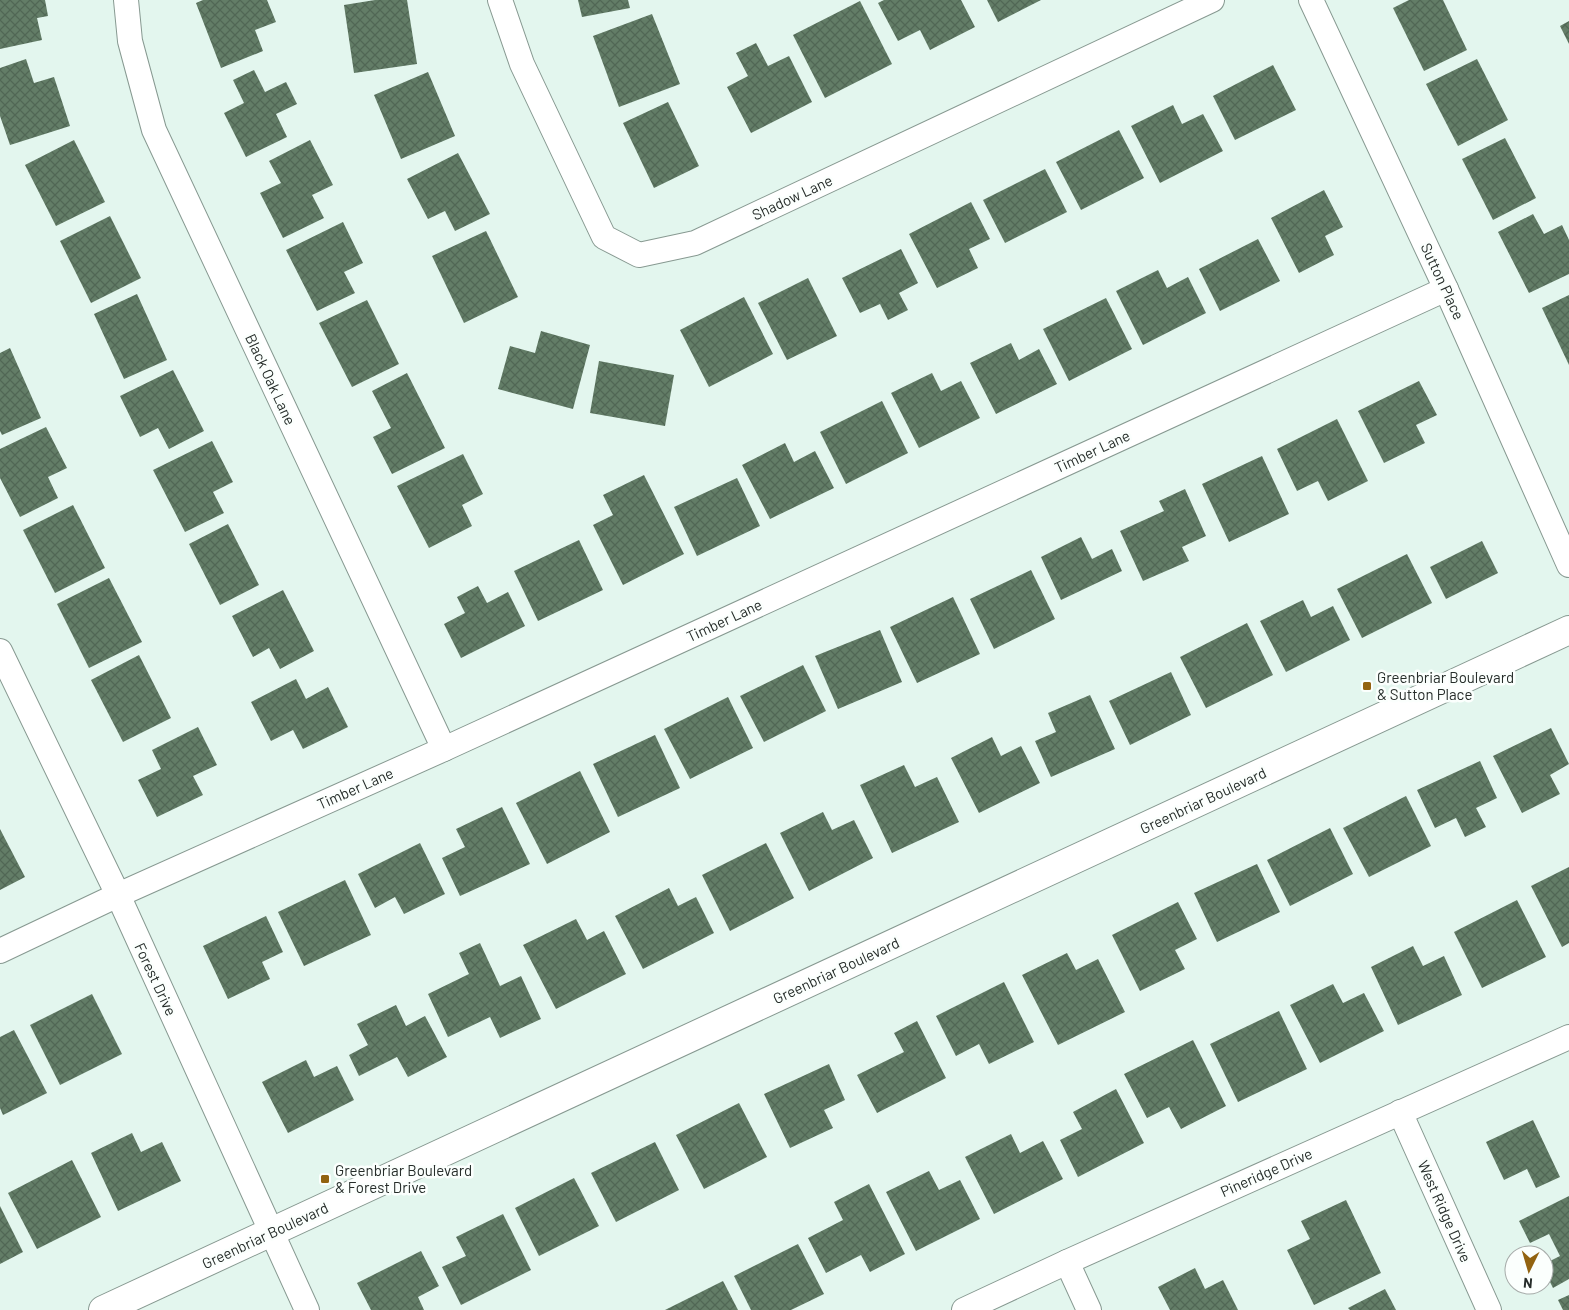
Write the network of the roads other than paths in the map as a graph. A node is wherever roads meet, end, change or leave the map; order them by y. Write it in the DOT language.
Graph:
graph roads {
  1 [pos="126,0"];
  2 [pos="500,0"];
  3 [pos="1212,0"];
  4 [pos="1312,0"];
  5 [pos="1446,289"];
  6 [pos="1569,565"];
  7 [pos="1569,630"];
  8 [pos="0,651"];
  9 [pos="444,748"];
  10 [pos="118,895"];
  11 [pos="0,950"];
  12 [pos="1569,1036"];
  13 [pos="1400,1112"];
  14 [pos="272,1232"];
  15 [pos="1067,1262"];
  16 [pos="103,1310"];
  17 [pos="307,1310"];
  18 [pos="964,1310"];
  19 [pos="1089,1310"];
  20 [pos="1489,1310"];
  1 -- 9 [label="street, Black Oak Lane"];
  2 -- 3 [label="street, Shadow Lane"];
  4 -- 5 [label="street, Sutton Place"];
  5 -- 6 [label="street, Sutton Place"];
  5 -- 9 [label="street, Timber Lane"];
  7 -- 14 [label="street, Greenbriar Boulevard"];
  8 -- 10 [label="street, Forest Drive"];
  9 -- 10 [label="street, Timber Lane"];
  10 -- 11 [label="street, Timber Lane"];
  10 -- 14 [label="street, Forest Drive"];
  12 -- 13 [label="street, Pineridge Drive"];
  13 -- 15 [label="street, Pineridge Drive"];
  13 -- 20 [label="street, West Ridge Drive"];
  14 -- 16 [label="street, Greenbriar Boulevard"];
  14 -- 17 [label="street, Forest Drive"];
  15 -- 18 [label="street, Pineridge Drive"];
  15 -- 19 [label="street"];
}
